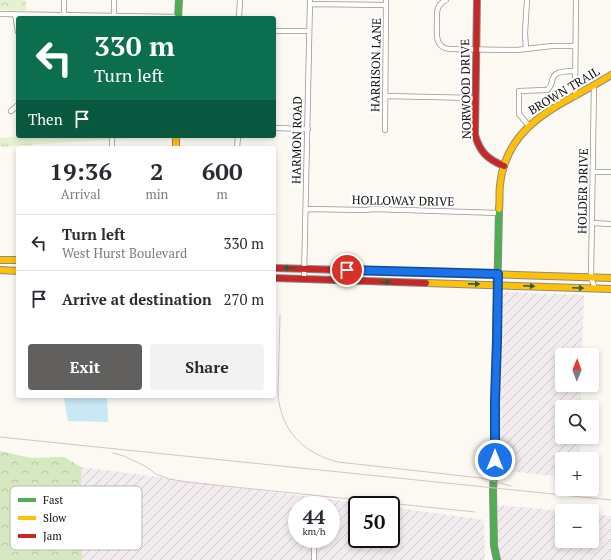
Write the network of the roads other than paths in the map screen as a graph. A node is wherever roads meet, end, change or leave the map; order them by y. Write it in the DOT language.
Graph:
graph roads {
  1 [pos="64,0"];
  2 [pos="114,0"];
  3 [pos="178,0"];
  4 [pos="240,0"];
  5 [pos="446,0"];
  6 [pos="477,0"];
  7 [pos="527,0"];
  8 [pos="576,0"];
  9 [pos="310,2"];
  10 [pos="386,2"];
  11 [pos="0,14"];
  12 [pos="15,14"];
  13 [pos="48,16"];
  14 [pos="64,16"];
  15 [pos="114,16"];
  16 [pos="178,16"];
  17 [pos="239,16"];
  18 [pos="16,20"];
  19 [pos="276,30"];
  20 [pos="309,31"];
  21 [pos="575,46"];
  22 [pos="476,49"];
  23 [pos="526,49"];
  24 [pos="575,71"];
  25 [pos="611,75"];
  26 [pos="592,89"];
  27 [pos="386,96"];
  28 [pos="575,97"];
  29 [pos="476,98"];
  30 [pos="16,107"];
  31 [pos="11,111"];
  32 [pos="529,126"];
  33 [pos="276,128"];
  34 [pos="308,129"];
  35 [pos="385,130"];
  36 [pos="504,166"];
  37 [pos="593,172"];
  38 [pos="611,172"];
  39 [pos="306,209"];
  40 [pos="500,213"];
  41 [pos="592,223"];
  42 [pos="611,224"];
  43 [pos="0,260"];
  44 [pos="16,260"];
  45 [pos="276,268"];
  46 [pos="305,269"];
  47 [pos="0,270"];
  48 [pos="16,271"];
  49 [pos="498,274"];
  50 [pos="276,278"];
  51 [pos="591,278"];
  52 [pos="611,278"];
  53 [pos="304,279"];
  54 [pos="497,285"];
  55 [pos="595,288"];
  56 [pos="611,289"];
  57 [pos="314,548"];
  58 [pos="314,560"];
  59 [pos="497,560"];
  1 -- 14 [label="street"];
  2 -- 15 [label="street"];
  3 -- 16 [label="main road"];
  4 -- 17 [label="street"];
  5 -- 22 [label="street"];
  6 -- 22 [label="main road, NORWOOD DRIVE"];
  7 -- 23 [label="street"];
  8 -- 21 [label="street"];
  9 -- 10 [label="street"];
  9 -- 20 [label="street, HARMON ROAD"];
  10 -- 27 [label="street, HARRISON LANE"];
  11 -- 12 [label="street"];
  12 -- 13 [label="street"];
  12 -- 18 [label="street"];
  19 -- 20 [label="street"];
  20 -- 34 [label="street, HARMON ROAD"];
  21 -- 23 [label="street"];
  21 -- 24 [label="street"];
  22 -- 23 [label="street"];
  22 -- 29 [label="main road, NORWOOD DRIVE"];
  24 -- 28 [label="street"];
  24 -- 32 [label="street"];
  25 -- 26 [label="main road, BROWN TRAIL"];
  26 -- 28 [label="main road, BROWN TRAIL"];
  26 -- 37 [label="street, HOLDER DRIVE"];
  27 -- 29 [label="street"];
  27 -- 35 [label="street, HARRISON LANE"];
  28 -- 32 [label="main road, BROWN TRAIL"];
  29 -- 36 [label="main road, NORWOOD DRIVE"];
  30 -- 31 [label="street"];
  32 -- 36 [label="main road, BROWN TRAIL"];
  33 -- 34 [label="street"];
  34 -- 39 [label="street, HARMON ROAD"];
  36 -- 40 [label="main road"];
  37 -- 38 [label="street"];
  37 -- 41 [label="street, HOLDER DRIVE"];
  39 -- 40 [label="street, HOLLOWAY DRIVE"];
  39 -- 46 [label="street, HARMON ROAD"];
  40 -- 49 [label="main road"];
  41 -- 42 [label="street"];
  41 -- 51 [label="street, HOLDER DRIVE"];
  43 -- 44 [label="main road"];
  46 -- 45 [label="main road, one-way"];
  46 -- 49 [label="main road"];
  46 -- 53 [label="street, HARMON ROAD"];
  47 -- 48 [label="main road"];
  49 -- 51 [label="main road"];
  49 -- 54 [label="main road"];
  50 -- 53 [label="main road"];
  51 -- 52 [label="main road"];
  51 -- 55 [label="street, HOLDER DRIVE"];
  53 -- 54 [label="main road, one-way"];
  54 -- 55 [label="main road, one-way"];
  54 -- 59 [label="main road"];
  55 -- 56 [label="main road"];
  57 -- 58 [label="street"];
}
